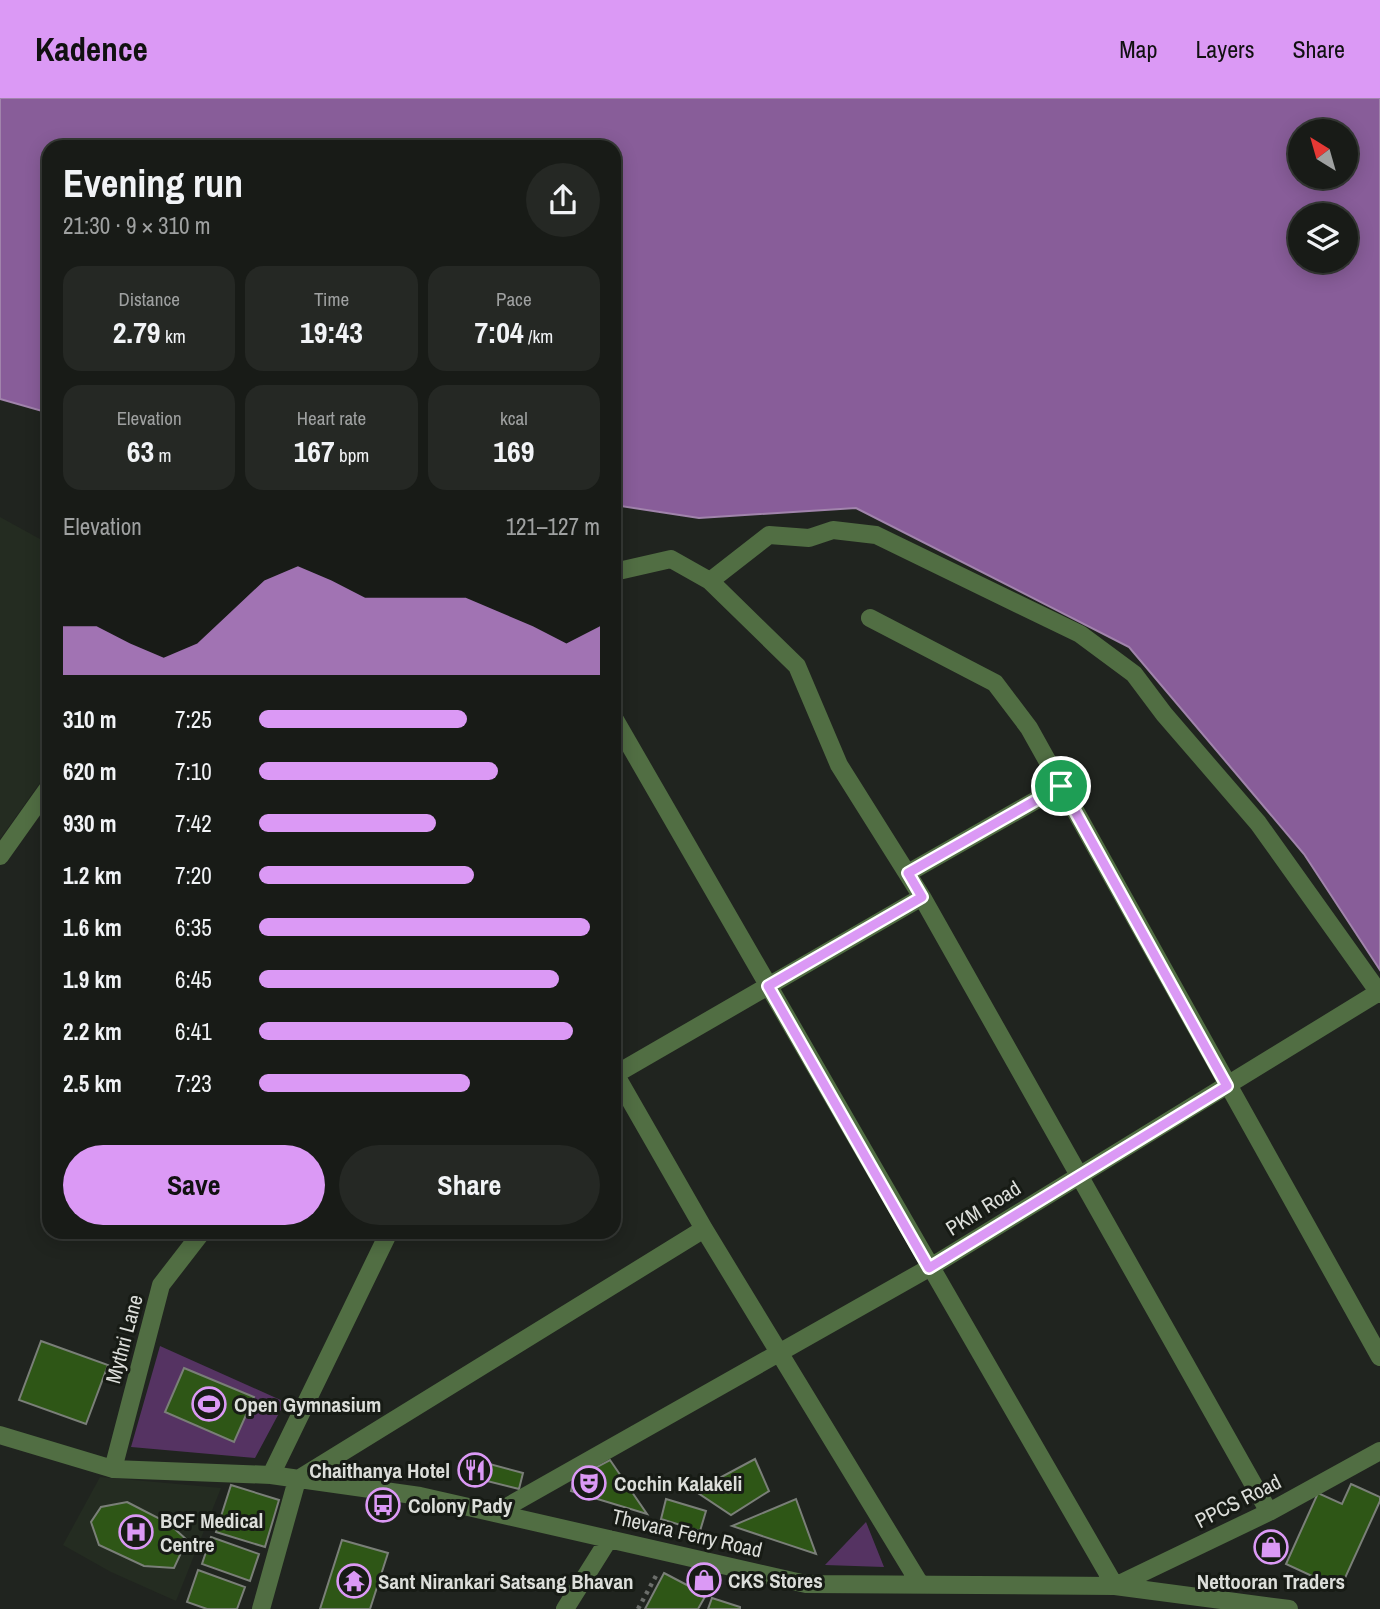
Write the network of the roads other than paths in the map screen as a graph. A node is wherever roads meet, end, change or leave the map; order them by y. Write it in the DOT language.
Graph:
graph roads {
  1 [pos="621,570"];
  2 [pos="710,581"];
  3 [pos="870,618"];
  4 [pos="621,730"];
  5 [pos="1061,786"];
  6 [pos="42,797"];
  7 [pos="0,856"];
  8 [pos="908,873"];
  9 [pos="922,897"];
  10 [pos="768,986"];
  11 [pos="1379,993"];
  12 [pos="621,1070"];
  13 [pos="621,1083"];
  14 [pos="1227,1086"];
  15 [pos="1078,1176"];
  16 [pos="704,1228"];
  17 [pos="197,1239"];
  18 [pos="386,1239"];
  19 [pos="929,1268"];
  20 [pos="778,1351"];
  21 [pos="1380,1357"];
  22 [pos="0,1435"];
  23 [pos="1380,1451"];
  24 [pos="113,1469"];
  25 [pos="271,1475"];
  26 [pos="297,1480"];
  27 [pos="496,1513"];
  28 [pos="1269,1513"];
  29 [pos="609,1539"];
  30 [pos="920,1584"];
  31 [pos="1115,1586"];
  32 [pos="261,1609"];
  33 [pos="565,1609"];
  34 [pos="1289,1609"];
  1 -- 2 [label="street"];
  2 -- 8 [label="street"];
  2 -- 11 [label="street"];
  3 -- 5 [label="street"];
  4 -- 10 [label="street"];
  5 -- 8 [label="street"];
  5 -- 14 [label="street"];
  6 -- 7 [label="street"];
  8 -- 9 [label="street"];
  9 -- 10 [label="street"];
  9 -- 15 [label="street"];
  10 -- 12 [label="street"];
  10 -- 19 [label="street"];
  11 -- 14 [label="street, PKM Road"];
  13 -- 16 [label="street"];
  14 -- 15 [label="street, PKM Road"];
  14 -- 21 [label="street"];
  15 -- 19 [label="street, PKM Road"];
  15 -- 28 [label="street"];
  16 -- 20 [label="street"];
  16 -- 26 [label="street"];
  17 -- 24 [label="street, Mythri Lane"];
  18 -- 25 [label="street"];
  19 -- 20 [label="street, PKM Road"];
  19 -- 31 [label="street"];
  20 -- 27 [label="street, PKM Road"];
  20 -- 30 [label="street"];
  22 -- 24 [label="street, Thevara Ferry Road"];
  23 -- 28 [label="street, PPCS Road"];
  24 -- 25 [label="street, Thevara Ferry Road"];
  25 -- 26 [label="street, Thevara Ferry Road"];
  26 -- 27 [label="street, Thevara Ferry Road"];
  26 -- 32 [label="street"];
  27 -- 29 [label="street, Thevara Ferry Road"];
  28 -- 31 [label="street, PPCS Road"];
  29 -- 30 [label="street, Thevara Ferry Road"];
  29 -- 33 [label="street"];
  30 -- 31 [label="street, Thevara Ferry Road"];
  31 -- 34 [label="street, Thevara Ferry Road"];
}
